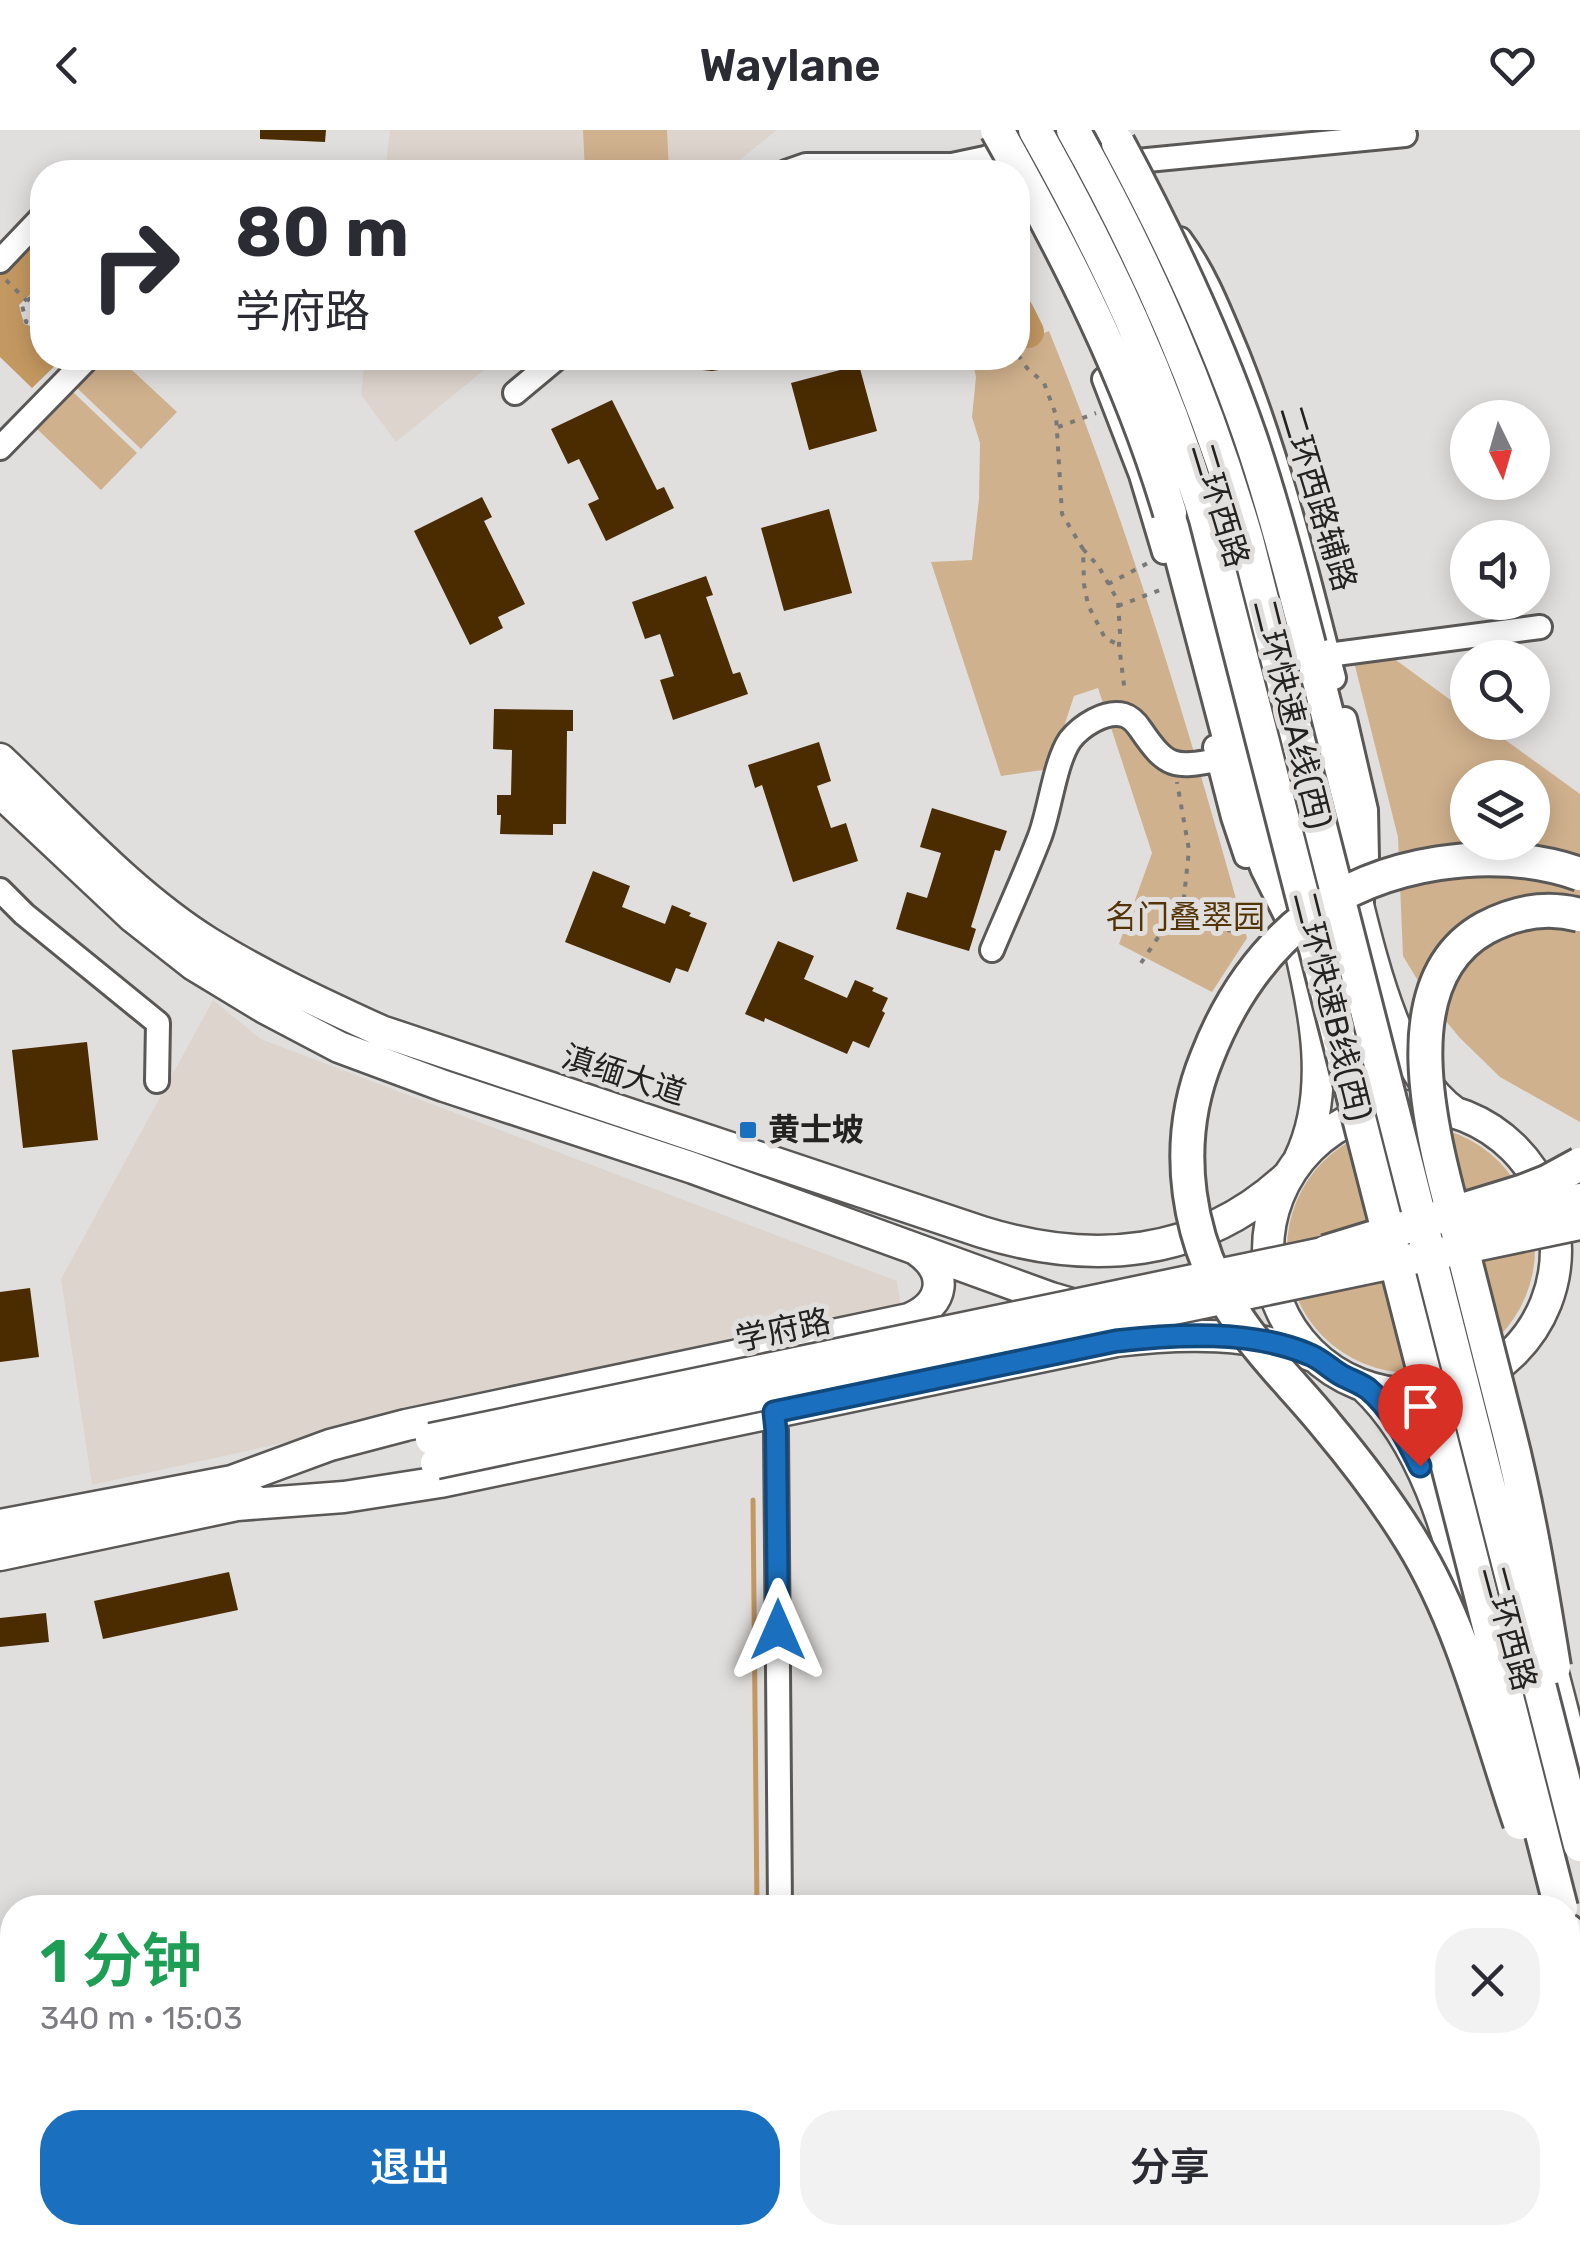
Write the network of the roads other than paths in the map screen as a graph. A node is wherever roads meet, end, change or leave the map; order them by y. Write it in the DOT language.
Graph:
graph roads {
  1 [pos="988,130"];
  2 [pos="1073,130"];
  3 [pos="1405,135"];
  4 [pos="1012,144"];
  5 [pos="1107,148"];
  6 [pos="964,160"];
  7 [pos="1030,165"];
  8 [pos="1030,170"];
  9 [pos="1030,182"];
  10 [pos="1030,225"];
  11 [pos="30,230"];
  12 [pos="0,261"];
  13 [pos="76,370"];
  14 [pos="542,370"];
  15 [pos="514,393"];
  16 [pos="0,448"];
  17 [pos="1540,626"];
  18 [pos="1319,650"];
  19 [pos="0,759"];
  20 [pos="1218,760"];
  21 [pos="0,792"];
  22 [pos="1580,874"];
  23 [pos="0,890"];
  24 [pos="1357,902"];
  25 [pos="1580,915"];
  26 [pos="1293,920"];
  27 [pos="992,950"];
  28 [pos="157,1081"];
  29 [pos="1454,1112"];
  30 [pos="1510,1144"];
  31 [pos="1580,1163"];
  32 [pos="1293,1168"];
  33 [pos="1580,1199"];
  34 [pos="1580,1224"];
  35 [pos="914,1248"];
  36 [pos="1326,1252"];
  37 [pos="1580,1278"];
  38 [pos="1538,1319"];
  39 [pos="867,1328"];
  40 [pos="1203,1336"];
  41 [pos="1514,1351"];
  42 [pos="1315,1357"];
  43 [pos="1364,1386"];
  44 [pos="882,1390"];
  45 [pos="774,1412"];
  46 [pos="433,1451"];
  47 [pos="234,1493"];
  48 [pos="0,1525"];
  49 [pos="0,1554"];
  50 [pos="1533,1594"];
  51 [pos="1469,1611"];
  52 [pos="1580,1778"];
  53 [pos="1579,1840"];
  54 [pos="780,1895"];
  55 [pos="1542,1895"];
  56 [pos="1543,1895"];
  57 [pos="1559,1895"];
  1 -- 4 [label="street"];
  2 -- 53 [label="highway, 二环快速A线(西), bridge"];
  3 -- 5 [label="street"];
  4 -- 6 [label="street"];
  5 -- 18 [label="highway, bridge"];
  5 -- 24 [label="main road, 二环西路"];
  7 -- 57 [label="highway, 二环快速B线(西), bridge"];
  8 -- 26 [label="main road, 二环西路"];
  9 -- 26 [label="highway, bridge"];
  10 -- 20 [label="street"];
  11 -- 12 [label="street"];
  13 -- 16 [label="street"];
  14 -- 15 [label="street"];
  17 -- 18 [label="street"];
  18 -- 24 [label="highway"];
  19 -- 32 [label="main road, 滇缅大道"];
  20 -- 26 [label="street"];
  20 -- 27 [label="street"];
  21 -- 35 [label="main road, 滇缅大道"];
  22 -- 55 [label="highway, bridge"];
  23 -- 28 [label="street"];
  24 -- 26 [label="main road"];
  24 -- 29 [label="main road, 二环西路"];
  25 -- 53 [label="highway, bridge"];
  26 -- 32 [label="main road, 二环西路"];
  29 -- 30 [label="main road"];
  29 -- 32 [label="main road"];
  30 -- 31 [label="main road"];
  30 -- 38 [label="main road"];
  31 -- 36 [label="highway, bridge"];
  32 -- 42 [label="main road"];
  33 -- 36 [label="main road, 学府路, bridge"];
  34 -- 46 [label="main road, 学府路, bridge"];
  35 -- 39 [label="main road"];
  35 -- 40 [label="main road, 滇缅大道"];
  36 -- 46 [label="main road, 学府路, bridge"];
  37 -- 38 [label="main road"];
  38 -- 41 [label="main road"];
  39 -- 44 [label="main road"];
  39 -- 47 [label="main road"];
  40 -- 42 [label="main road, 学府路"];
  40 -- 44 [label="main road, 学府路"];
  41 -- 43 [label="main road"];
  41 -- 50 [label="main road, 二环西路"];
  42 -- 43 [label="main road"];
  43 -- 51 [label="main road, 二环西路"];
  44 -- 45 [label="main road, 学府路"];
  45 -- 47 [label="main road, 学府路"];
  45 -- 54 [label="street"];
  46 -- 47 [label="main road, 学府路"];
  47 -- 48 [label="main road, 学府路"];
  47 -- 49 [label="main road, 学府路"];
  50 -- 51 [label="main road"];
  50 -- 52 [label="main road, 二环西路"];
  51 -- 56 [label="main road, 二环西路"];
}
